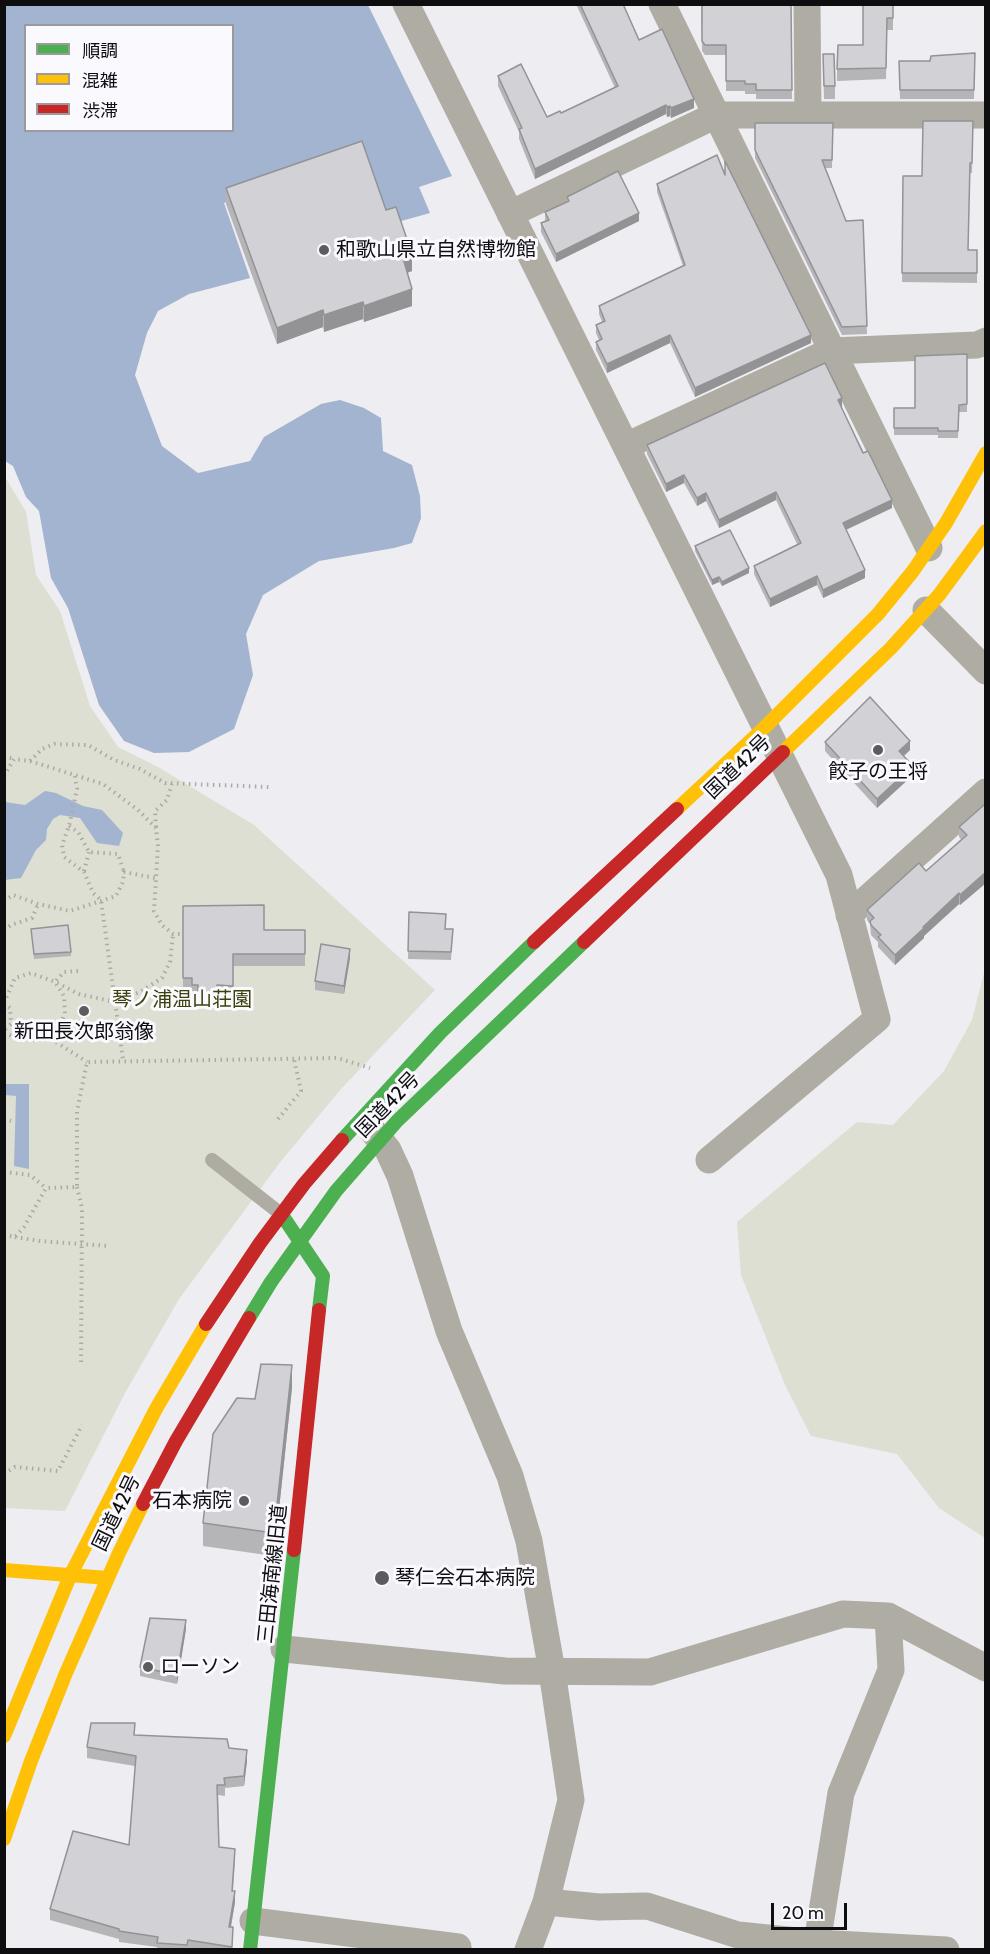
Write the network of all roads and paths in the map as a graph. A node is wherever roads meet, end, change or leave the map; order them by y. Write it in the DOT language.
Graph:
graph roads {
  1 [pos="406,4"];
  2 [pos="662,4"];
  3 [pos="807,4"];
  4 [pos="716,115"];
  5 [pos="808,116"];
  6 [pos="986,116"];
  7 [pos="510,214"];
  8 [pos="986,341"];
  9 [pos="831,351"];
  10 [pos="626,446"];
  11 [pos="986,453"];
  12 [pos="986,531"];
  13 [pos="929,548"];
  14 [pos="926,610"];
  15 [pos="986,671"];
  16 [pos="765,727"];
  17 [pos="779,754"];
  18 [pos="4,756"];
  19 [pos="14,759"];
  20 [pos="30,761"];
  21 [pos="75,776"];
  22 [pos="4,777"];
  23 [pos="172,784"];
  24 [pos="269,787"];
  25 [pos="986,792"];
  26 [pos="69,826"];
  27 [pos="156,828"];
  28 [pos="89,852"];
  29 [pos="84,872"];
  30 [pos="124,872"];
  31 [pos="155,878"];
  32 [pos="101,900"];
  33 [pos="4,901"];
  34 [pos="38,904"];
  35 [pos="849,915"];
  36 [pos="4,930"];
  37 [pos="173,934"];
  38 [pos="183,934"];
  39 [pos="78,970"];
  40 [pos="55,982"];
  41 [pos="115,1002"];
  42 [pos="4,1003"];
  43 [pos="4,1031"];
  44 [pos="53,1040"];
  45 [pos="294,1059"];
  46 [pos="123,1060"];
  47 [pos="87,1062"];
  48 [pos="394,1082"];
  49 [pos="361,1117"];
  50 [pos="4,1119"];
  51 [pos="278,1119"];
  52 [pos="11,1121"];
  53 [pos="379,1140"];
  54 [pos="212,1160"];
  55 [pos="709,1160"];
  56 [pos="4,1172"];
  57 [pos="77,1187"];
  58 [pos="46,1188"];
  59 [pos="281,1214"];
  60 [pos="5,1236"];
  61 [pos="15,1237"];
  62 [pos="300,1241"];
  63 [pos="82,1245"];
  64 [pos="109,1246"];
  65 [pos="81,1364"];
  66 [pos="82,1425"];
  67 [pos="4,1474"];
  68 [pos="4,1570"];
  69 [pos="70,1576"];
  70 [pos="108,1578"];
  71 [pos="888,1616"];
  72 [pos="284,1649"];
  73 [pos="986,1668"];
  74 [pos="552,1671"];
  75 [pos="4,1736"];
  76 [pos="13,1784"];
  77 [pos="4,1839"];
  78 [pos="546,1902"];
  79 [pos="253,1921"];
  80 [pos="817,1943"];
  81 [pos="458,1947"];
  82 [pos="250,1950"];
  83 [pos="528,1950"];
  84 [pos="946,1950"];
  1 -- 7 [label="street"];
  2 -- 4 [label="street"];
  3 -- 5 [label="street"];
  4 -- 5 [label="street"];
  4 -- 7 [label="street"];
  4 -- 9 [label="street"];
  5 -- 6 [label="street"];
  7 -- 10 [label="street"];
  8 -- 9 [label="street"];
  9 -- 10 [label="street"];
  9 -- 13 [label="street"];
  10 -- 16 [label="street"];
  11 -- 13 [label="main road, 国道42号"];
  12 -- 14 [label="main road, 国道42号"];
  13 -- 16 [label="main road, 国道42号"];
  14 -- 15 [label="street"];
  14 -- 17 [label="main road, 国道42号"];
  16 -- 17 [label="street"];
  16 -- 48 [label="main road, 国道42号"];
  17 -- 35 [label="street"];
  17 -- 53 [label="main road, 国道42号"];
  18 -- 19 [label="path"];
  19 -- 20 [label="path"];
  19 -- 22 [label="path"];
  20 -- 21 [label="path"];
  20 -- 23 [label="path"];
  21 -- 26 [label="path"];
  21 -- 27 [label="path"];
  23 -- 24 [label="path"];
  23 -- 27 [label="path"];
  25 -- 35 [label="street"];
  26 -- 28 [label="path"];
  26 -- 29 [label="path"];
  27 -- 31 [label="path"];
  28 -- 29 [label="path"];
  28 -- 30 [label="path"];
  29 -- 32 [label="path"];
  30 -- 31 [label="path"];
  30 -- 32 [label="path"];
  31 -- 37 [label="path"];
  32 -- 34 [label="path"];
  32 -- 41 [label="path"];
  33 -- 34 [label="path"];
  34 -- 36 [label="path"];
  35 -- 55 [label="street"];
  37 -- 38 [label="path"];
  37 -- 41 [label="path"];
  39 -- 40 [label="path"];
  40 -- 41 [label="path"];
  40 -- 42 [label="path"];
  40 -- 44 [label="path"];
  41 -- 46 [label="path"];
  42 -- 43 [label="path"];
  43 -- 44 [label="path"];
  44 -- 47 [label="path"];
  45 -- 46 [label="path"];
  45 -- 48 [label="path"];
  45 -- 51 [label="path"];
  46 -- 47 [label="path"];
  47 -- 57 [label="path"];
  48 -- 49 [label="main road, 国道42号"];
  49 -- 53 [label="street"];
  49 -- 59 [label="main road, 国道42号"];
  50 -- 52 [label="path"];
  53 -- 62 [label="main road, 国道42号"];
  53 -- 74 [label="street"];
  54 -- 59 [label="lane"];
  56 -- 58 [label="path"];
  57 -- 58 [label="path"];
  57 -- 63 [label="path"];
  58 -- 61 [label="path"];
  59 -- 62 [label="main road, 三田海南線旧道"];
  59 -- 69 [label="main road, 国道42号"];
  60 -- 61 [label="path"];
  61 -- 63 [label="path"];
  62 -- 70 [label="main road, 国道42号"];
  62 -- 72 [label="main road, 三田海南線旧道"];
  63 -- 64 [label="path"];
  63 -- 65 [label="path"];
  66 -- 67 [label="path"];
  68 -- 69 [label="main road"];
  69 -- 70 [label="main road"];
  69 -- 75 [label="main road, 国道42号"];
  70 -- 76 [label="main road, 国道42号"];
  71 -- 73 [label="street"];
  71 -- 74 [label="street"];
  71 -- 80 [label="street"];
  72 -- 74 [label="street"];
  72 -- 79 [label="main road, 三田海南線旧道"];
  74 -- 78 [label="street"];
  76 -- 77 [label="main road, 国道42号"];
  78 -- 80 [label="street"];
  78 -- 83 [label="street"];
  79 -- 81 [label="street"];
  79 -- 82 [label="main road, 三田海南線旧道"];
  80 -- 84 [label="street"];
}
